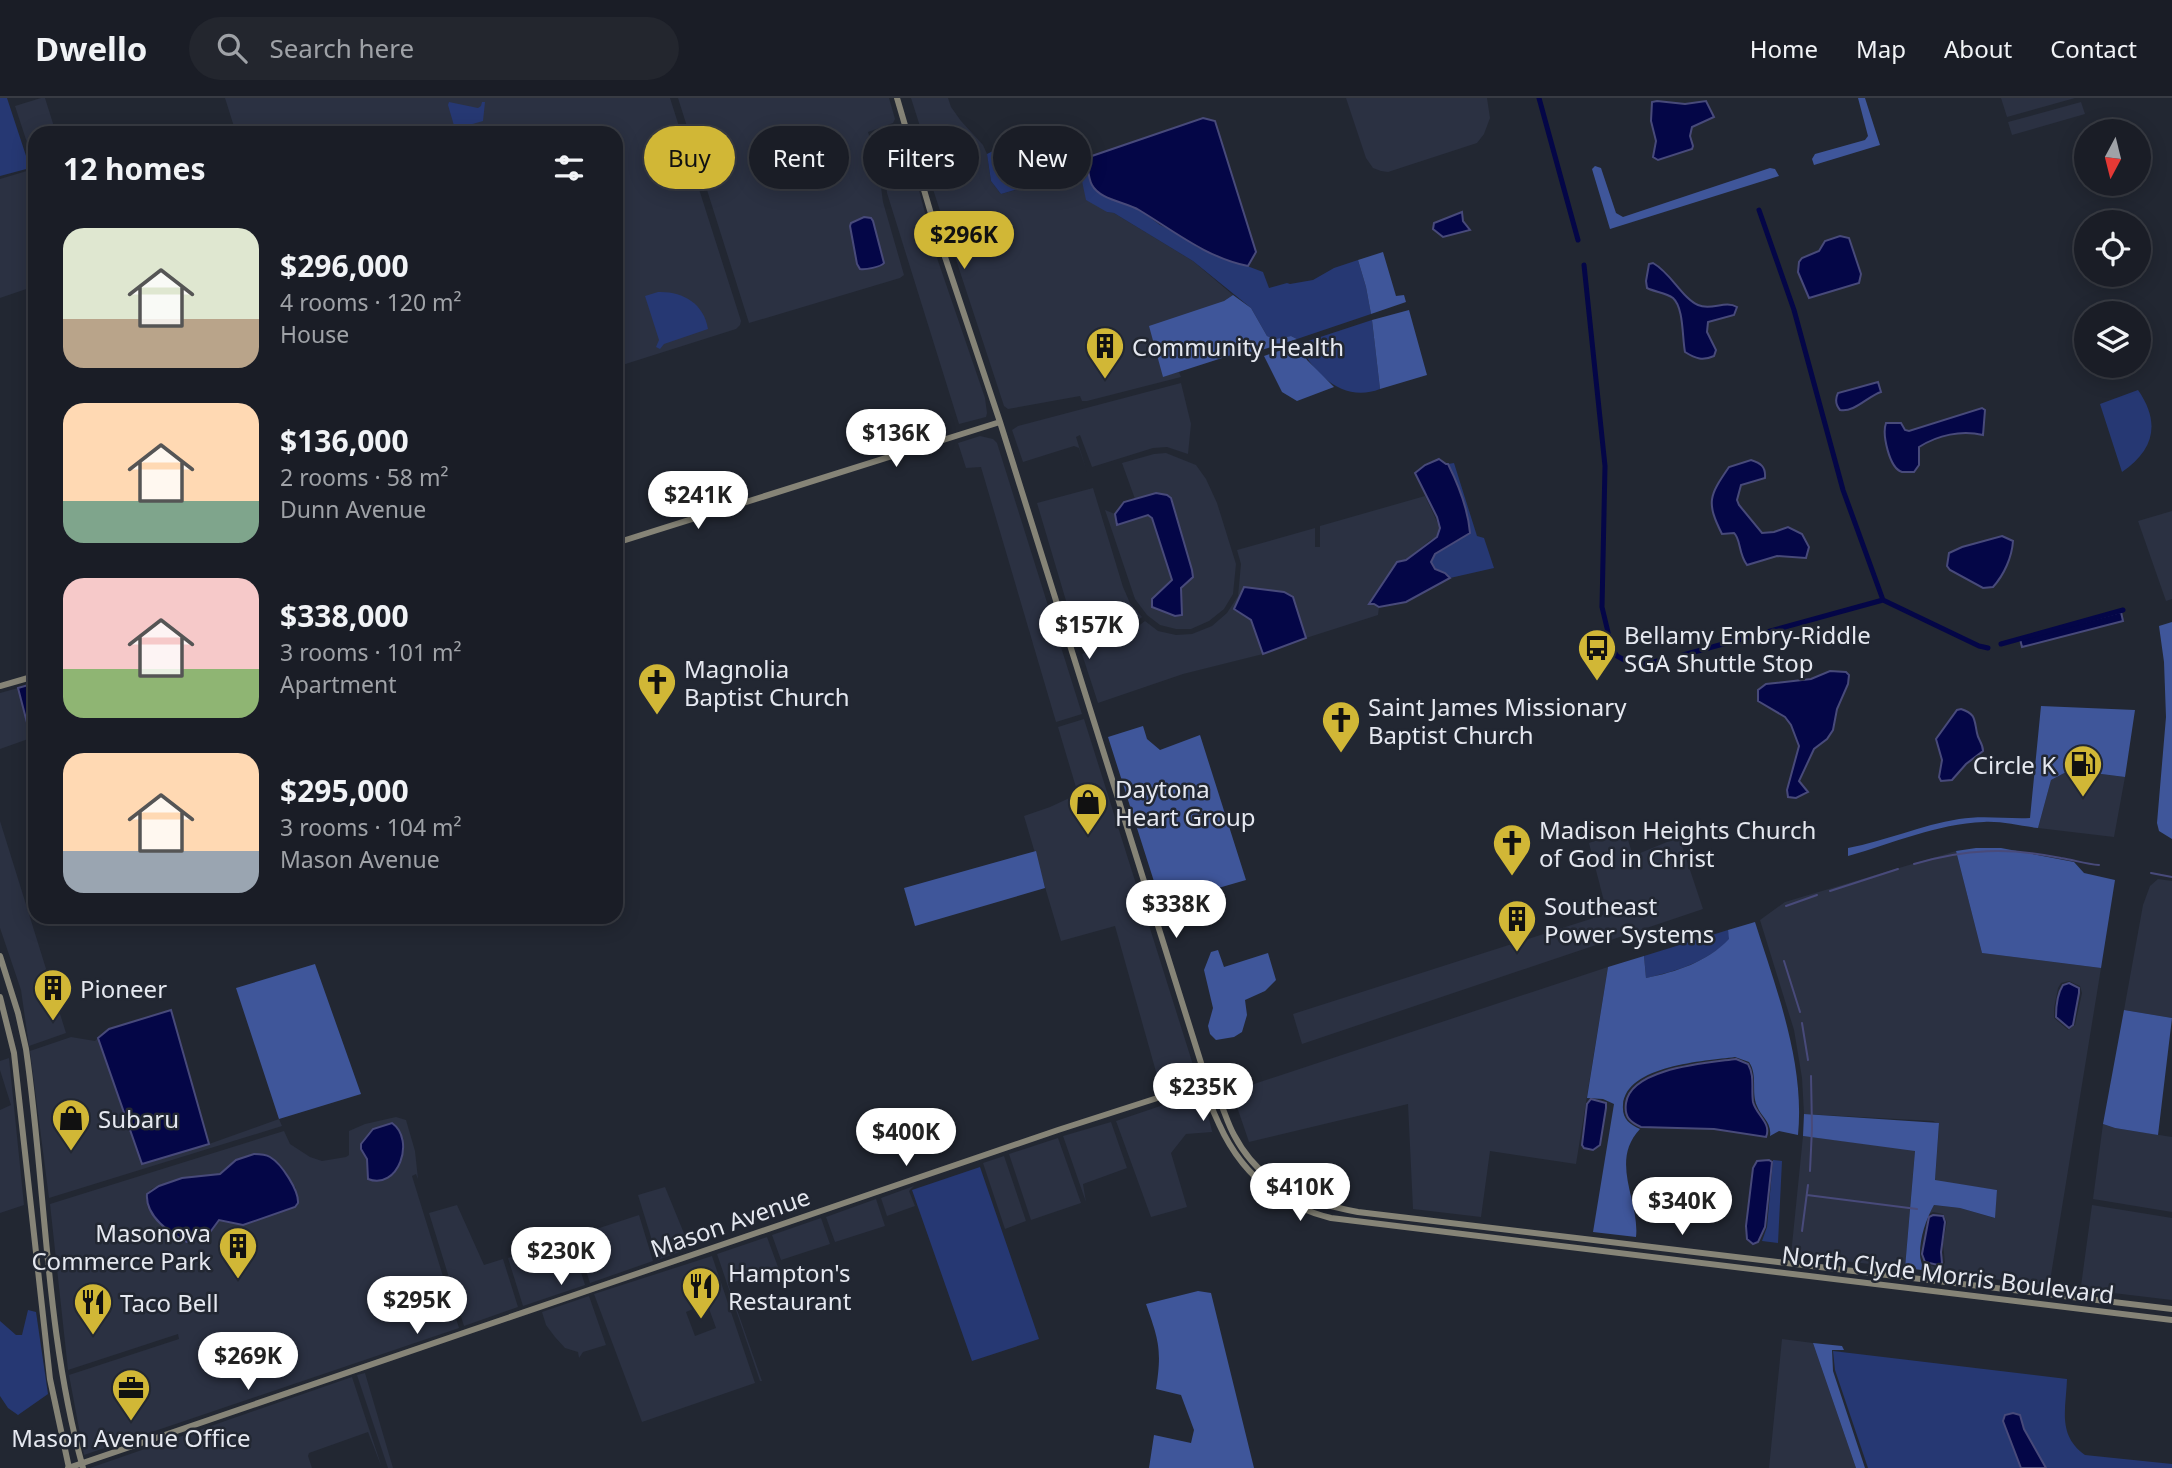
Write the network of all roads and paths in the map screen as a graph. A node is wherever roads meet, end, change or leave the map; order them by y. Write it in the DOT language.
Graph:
graph roads {
  1 [pos="897,98"];
  2 [pos="1000,422"];
  3 [pos="623,541"];
  4 [pos="28,678"];
  5 [pos="0,686"];
  6 [pos="0,956"];
  7 [pos="0,997"];
  8 [pos="10,1034"];
  9 [pos="26,1049"];
  10 [pos="14,1053"];
  11 [pos="30,1074"];
  12 [pos="1207,1082"];
  13 [pos="1272,1179"];
  14 [pos="1266,1188"];
  15 [pos="2172,1308"];
  16 [pos="2172,1320"];
  17 [pos="82,1466"];
  18 [pos="68,1468"];
  1 -- 2 [label="main road, North Clyde Morris Boulevard"];
  2 -- 3 [label="main road"];
  2 -- 12 [label="main road, North Clyde Morris Boulevard"];
  4 -- 5 [label="main road"];
  6 -- 9 [label="main road"];
  7 -- 8 [label="main road"];
  8 -- 9 [label="main road"];
  8 -- 10 [label="main road"];
  9 -- 11 [label="main road"];
  10 -- 11 [label="main road"];
  10 -- 18 [label="main road"];
  11 -- 17 [label="main road"];
  12 -- 13 [label="main road, North Clyde Morris Boulevard"];
  12 -- 14 [label="main road, North Clyde Morris Boulevard"];
  12 -- 17 [label="main road, Mason Avenue"];
  13 -- 14 [label="main road"];
  13 -- 15 [label="main road, North Clyde Morris Boulevard"];
  14 -- 16 [label="main road, North Clyde Morris Boulevard"];
  17 -- 18 [label="main road, Mason Avenue"];
}
